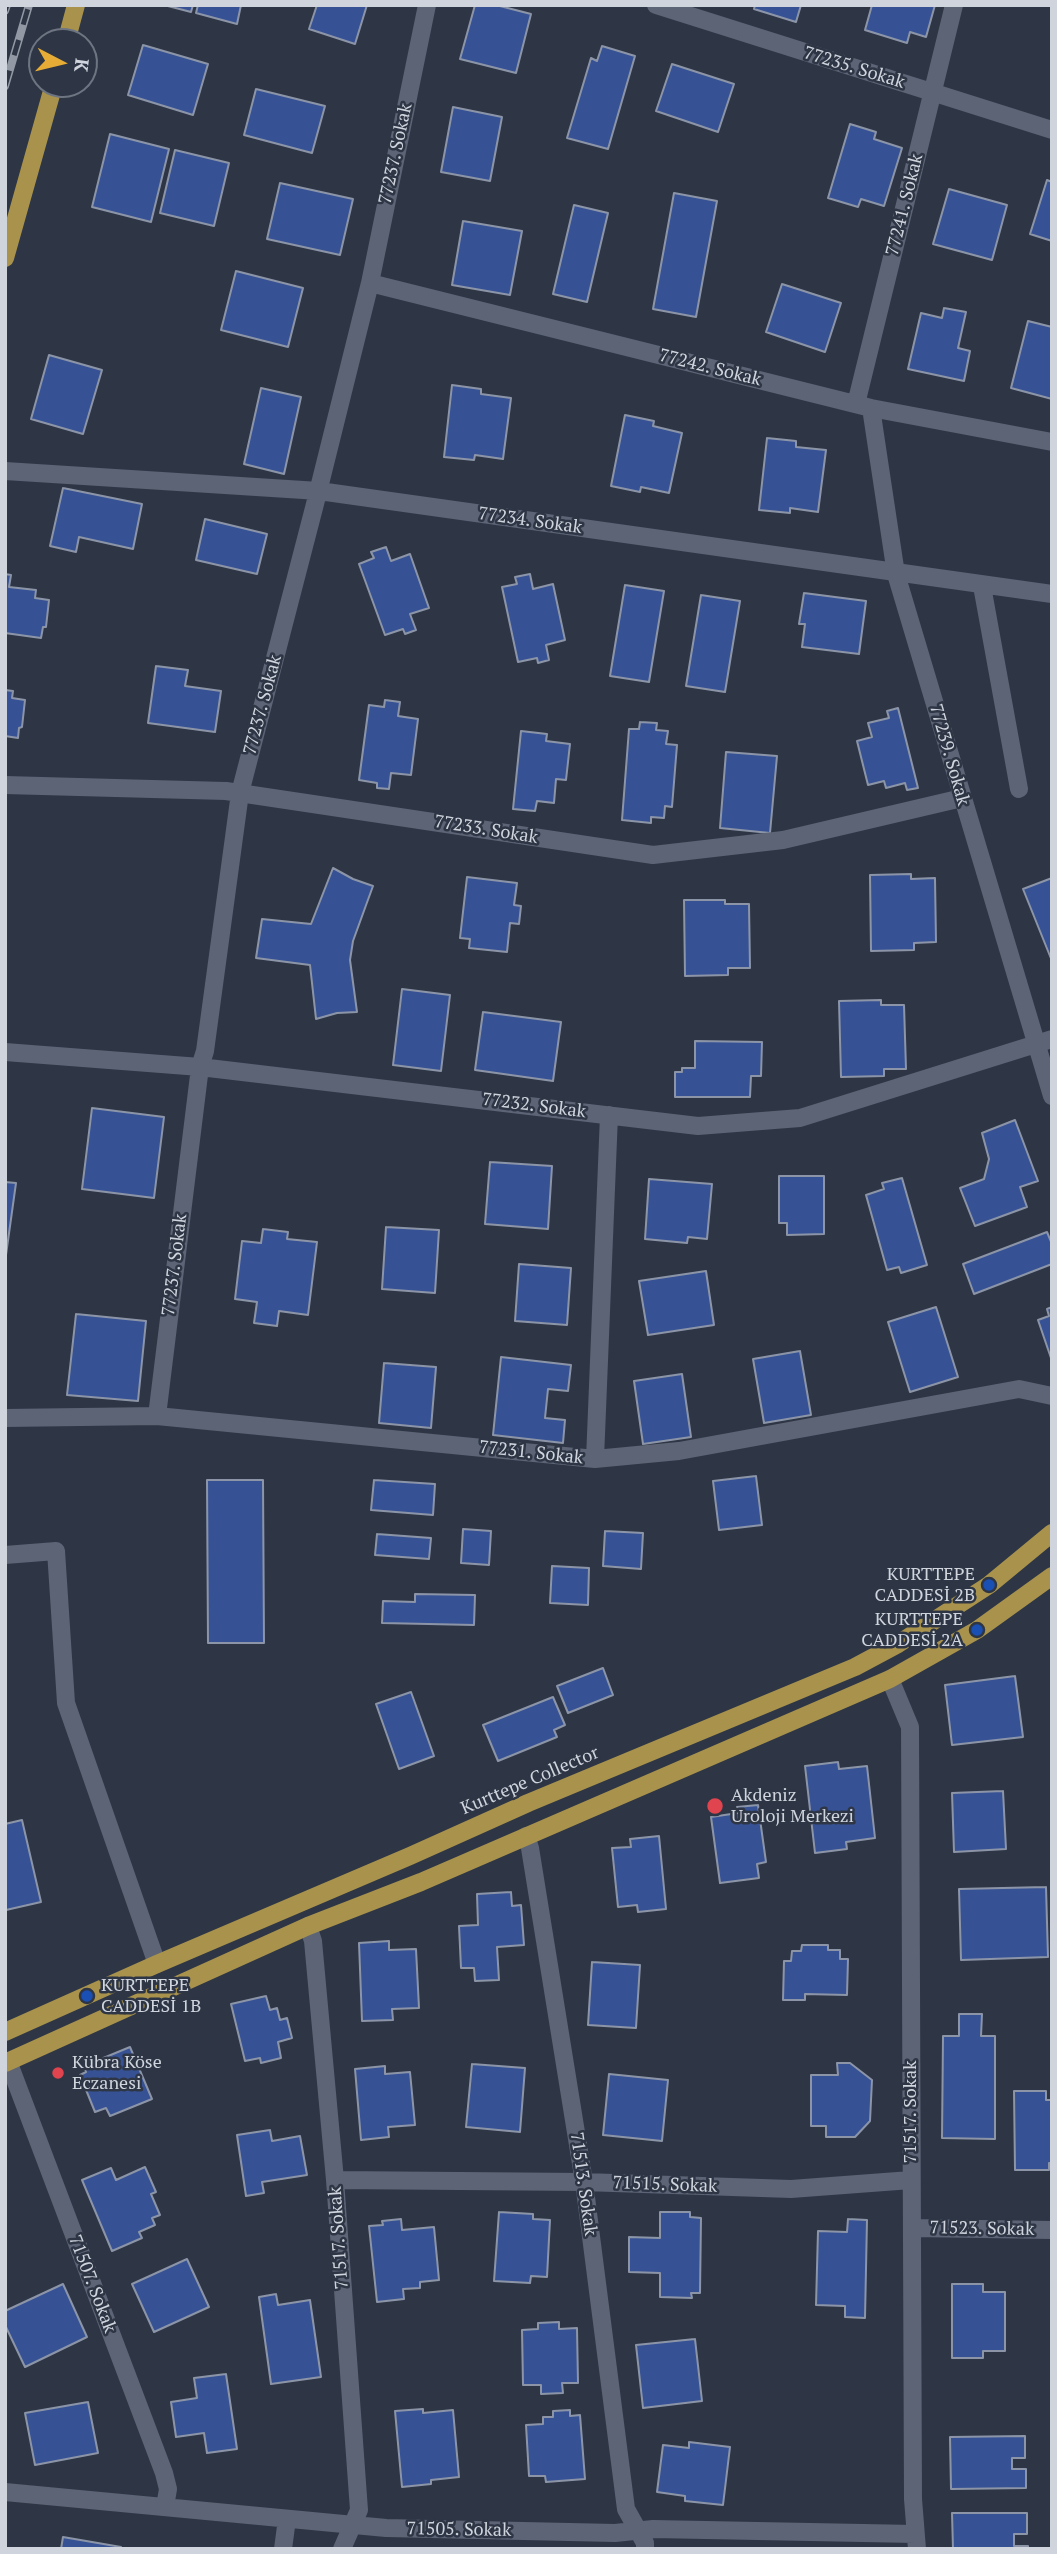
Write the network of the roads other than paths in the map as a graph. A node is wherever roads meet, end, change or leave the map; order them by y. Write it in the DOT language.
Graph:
graph roads {
  1 [pos="76,5"];
  2 [pos="427,5"];
  3 [pos="656,5"];
  4 [pos="954,5"];
  5 [pos="70,28"];
  6 [pos="933,92"];
  7 [pos="50,98"];
  8 [pos="1052,130"];
  9 [pos="5,258"];
  10 [pos="370,283"];
  11 [pos="864,406"];
  12 [pos="1052,442"];
  13 [pos="5,471"];
  14 [pos="319,491"];
  15 [pos="895,574"];
  16 [pos="982,586"];
  17 [pos="1052,594"];
  18 [pos="5,785"];
  19 [pos="1019,789"];
  20 [pos="240,793"];
  21 [pos="962,797"];
  22 [pos="1043,1041"];
  23 [pos="5,1052"];
  24 [pos="200,1067"];
  25 [pos="1052,1096"];
  26 [pos="609,1115"];
  27 [pos="1052,1396"];
  28 [pos="157,1416"];
  29 [pos="5,1418"];
  30 [pos="595,1459"];
  31 [pos="1052,1533"];
  32 [pos="5,1555"];
  33 [pos="1052,1576"];
  34 [pos="890,1679"];
  35 [pos="526,1836"];
  36 [pos="308,1926"];
  37 [pos="157,1964"];
  38 [pos="5,2032"];
  39 [pos="7,2062"];
  40 [pos="335,2180"];
  41 [pos="912,2180"];
  42 [pos="583,2182"];
  43 [pos="912,2228"];
  44 [pos="1052,2230"];
  45 [pos="5,2492"];
  46 [pos="165,2507"];
  47 [pos="287,2519"];
  48 [pos="352,2524"];
  49 [pos="638,2530"];
  50 [pos="916,2541"];
  51 [pos="283,2549"];
  52 [pos="342,2549"];
  53 [pos="645,2549"];
  1 -- 5 [label="main road"];
  2 -- 10 [label="street, 77237. Sokak"];
  3 -- 6 [label="street, 77235. Sokak"];
  4 -- 6 [label="street, 77241. Sokak"];
  6 -- 8 [label="street, 77235. Sokak"];
  6 -- 11 [label="street, 77241. Sokak"];
  7 -- 9 [label="main road"];
  10 -- 11 [label="street, 77242. Sokak"];
  10 -- 14 [label="street, 77237. Sokak"];
  11 -- 12 [label="street, 77242. Sokak"];
  11 -- 15 [label="street, 77239. Sokak"];
  13 -- 14 [label="street, 77234. Sokak"];
  14 -- 15 [label="street, 77234. Sokak"];
  14 -- 20 [label="street, 77237. Sokak"];
  15 -- 16 [label="street, 77234. Sokak"];
  15 -- 21 [label="street, 77239. Sokak"];
  16 -- 17 [label="street, 77234. Sokak"];
  16 -- 19 [label="street"];
  18 -- 20 [label="street, 77233. Sokak"];
  20 -- 21 [label="street, 77233. Sokak"];
  20 -- 24 [label="street, 77237. Sokak"];
  21 -- 22 [label="street, 77239. Sokak"];
  22 -- 25 [label="street, 77239. Sokak"];
  22 -- 26 [label="street, 77232. Sokak"];
  23 -- 24 [label="street, 77232. Sokak"];
  24 -- 26 [label="street, 77232. Sokak"];
  24 -- 28 [label="street, 77237. Sokak"];
  26 -- 30 [label="street"];
  27 -- 30 [label="street, 77231. Sokak"];
  28 -- 29 [label="street, 77231. Sokak"];
  28 -- 30 [label="street, 77231. Sokak"];
  31 -- 37 [label="main road, Kurttepe Collector"];
  32 -- 37 [label="street"];
  33 -- 34 [label="main road"];
  34 -- 35 [label="main road"];
  34 -- 41 [label="street, 71517. Sokak"];
  35 -- 36 [label="main road"];
  35 -- 42 [label="street, 71513. Sokak"];
  36 -- 39 [label="main road"];
  36 -- 40 [label="street, 71517. Sokak"];
  37 -- 38 [label="main road, Kurttepe Collector"];
  39 -- 46 [label="street, 71507. Sokak"];
  40 -- 42 [label="street, 71515. Sokak"];
  40 -- 48 [label="street, 71517. Sokak"];
  41 -- 42 [label="street, 71515. Sokak"];
  41 -- 43 [label="street, 71517. Sokak"];
  42 -- 49 [label="street, 71513. Sokak"];
  43 -- 44 [label="street, 71523. Sokak"];
  43 -- 50 [label="street, 71517. Sokak"];
  45 -- 46 [label="street, 71505. Sokak"];
  46 -- 47 [label="street, 71505. Sokak"];
  47 -- 48 [label="street, 71505. Sokak"];
  47 -- 51 [label="street"];
  48 -- 49 [label="street, 71505. Sokak"];
  48 -- 52 [label="street, 71517. Sokak"];
  49 -- 50 [label="street, 71505. Sokak"];
  49 -- 53 [label="street, 71513. Sokak"];
}
